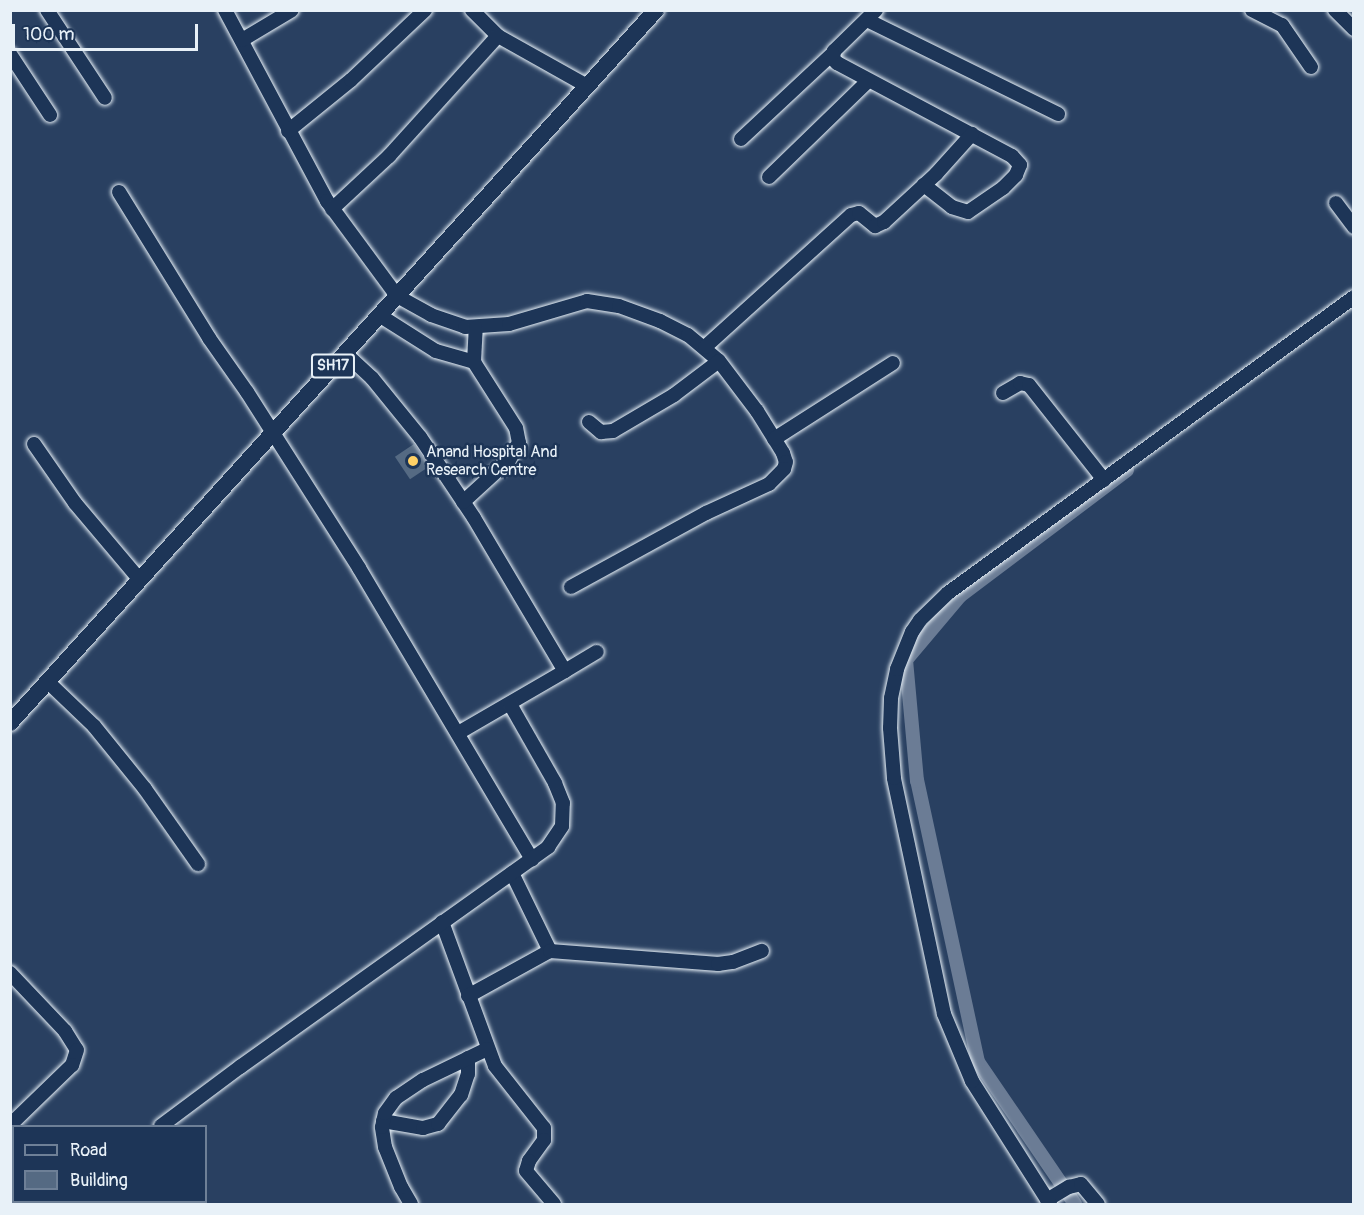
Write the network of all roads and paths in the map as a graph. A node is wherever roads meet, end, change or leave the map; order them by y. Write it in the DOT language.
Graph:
graph roads {
  1 [pos="47,10"];
  2 [pos="225,10"];
  3 [pos="292,10"];
  4 [pos="425,10"];
  5 [pos="472,10"];
  6 [pos="656,10"];
  7 [pos="1252,10"];
  8 [pos="1335,10"];
  9 [pos="872,15"];
  10 [pos="1353,29"];
  11 [pos="498,36"];
  12 [pos="242,40"];
  13 [pos="10,54"];
  14 [pos="832,54"];
  15 [pos="1311,67"];
  16 [pos="868,81"];
  17 [pos="587,86"];
  18 [pos="105,98"];
  19 [pos="1058,114"];
  20 [pos="50,115"];
  21 [pos="288,131"];
  22 [pos="972,134"];
  23 [pos="741,139"];
  24 [pos="769,177"];
  25 [pos="924,185"];
  26 [pos="119,192"];
  27 [pos="1336,203"];
  28 [pos="332,208"];
  29 [pos="1353,227"];
  30 [pos="396,296"];
  31 [pos="1353,297"];
  32 [pos="379,315"];
  33 [pos="476,328"];
  34 [pos="705,347"];
  35 [pos="345,353"];
  36 [pos="719,361"];
  37 [pos="474,362"];
  38 [pos="893,363"];
  39 [pos="1003,393"];
  40 [pos="589,422"];
  41 [pos="272,434"];
  42 [pos="774,439"];
  43 [pos="34,444"];
  44 [pos="1104,480"];
  45 [pos="463,502"];
  46 [pos="140,580"];
  47 [pos="572,586"];
  48 [pos="597,652"];
  49 [pos="565,671"];
  50 [pos="48,682"];
  51 [pos="510,704"];
  52 [pos="10,723"];
  53 [pos="458,733"];
  54 [pos="532,859"];
  55 [pos="198,864"];
  56 [pos="512,873"];
  57 [pos="442,922"];
  58 [pos="550,951"];
  59 [pos="762,951"];
  60 [pos="10,973"];
  61 [pos="468,996"];
  62 [pos="488,1049"];
  63 [pos="468,1058"];
  64 [pos="383,1122"];
  65 [pos="10,1125"];
  66 [pos="162,1125"];
  67 [pos="1056,1196"];
  68 [pos="411,1204"];
  69 [pos="554,1204"];
  70 [pos="1098,1204"];
  1 -- 18 [label="street"];
  2 -- 12 [label="street"];
  3 -- 12 [label="street"];
  4 -- 21 [label="street"];
  5 -- 11 [label="street"];
  6 -- 17 [label="main road, SH17"];
  7 -- 15 [label="street"];
  8 -- 10 [label="street"];
  9 -- 14 [label="street"];
  9 -- 19 [label="street"];
  11 -- 17 [label="street"];
  11 -- 28 [label="street"];
  12 -- 21 [label="street"];
  13 -- 20 [label="street"];
  14 -- 16 [label="street"];
  14 -- 23 [label="street"];
  16 -- 22 [label="street"];
  16 -- 24 [label="street"];
  17 -- 30 [label="main road, SH17"];
  21 -- 28 [label="street"];
  22 -- 25 [label="street"];
  22 -- 25 [label="street"];
  25 -- 34 [label="street"];
  26 -- 41 [label="street"];
  27 -- 29 [label="street"];
  28 -- 30 [label="street"];
  30 -- 32 [label="main road, SH17"];
  30 -- 33 [label="street"];
  31 -- 44 [label="street"];
  32 -- 35 [label="main road, SH17"];
  32 -- 37 [label="street"];
  33 -- 34 [label="street"];
  33 -- 37 [label="street"];
  34 -- 36 [label="street"];
  35 -- 41 [label="main road, SH17"];
  35 -- 45 [label="street"];
  36 -- 40 [label="street"];
  36 -- 42 [label="street"];
  37 -- 45 [label="street"];
  38 -- 42 [label="street"];
  39 -- 44 [label="street"];
  41 -- 46 [label="main road, SH17"];
  41 -- 53 [label="street"];
  42 -- 47 [label="street"];
  43 -- 46 [label="street"];
  44 -- 67 [label="street"];
  45 -- 49 [label="street"];
  46 -- 50 [label="main road, SH17"];
  48 -- 49 [label="street"];
  49 -- 51 [label="street"];
  50 -- 52 [label="main road, SH17"];
  50 -- 55 [label="street"];
  51 -- 53 [label="street"];
  51 -- 54 [label="street"];
  53 -- 54 [label="street"];
  54 -- 56 [label="street"];
  56 -- 57 [label="street"];
  56 -- 58 [label="street"];
  57 -- 61 [label="street"];
  57 -- 66 [label="street"];
  58 -- 59 [label="street"];
  58 -- 61 [label="street"];
  60 -- 65 [label="street"];
  61 -- 62 [label="street"];
  62 -- 63 [label="street"];
  62 -- 69 [label="street"];
  63 -- 64 [label="street"];
  63 -- 64 [label="street"];
  64 -- 68 [label="street"];
  67 -- 70 [label="street"];
}
